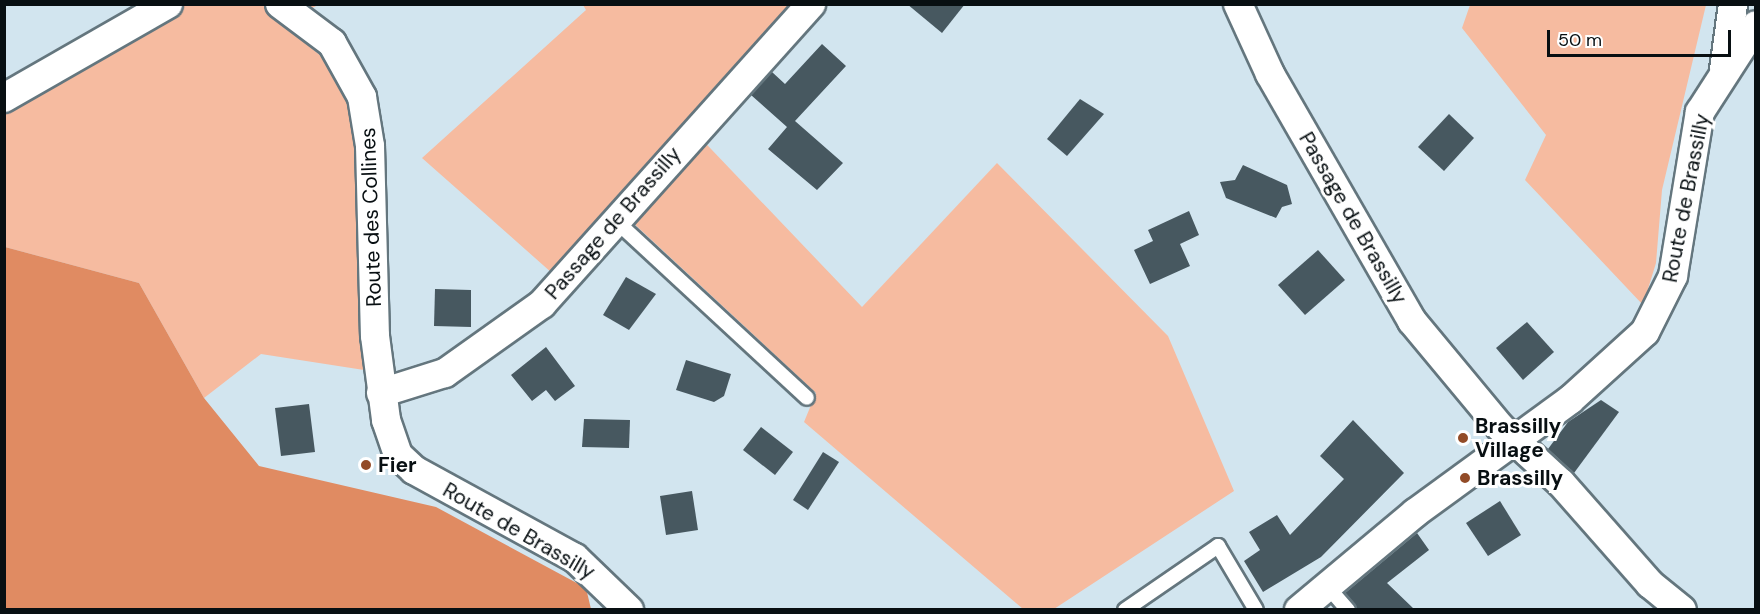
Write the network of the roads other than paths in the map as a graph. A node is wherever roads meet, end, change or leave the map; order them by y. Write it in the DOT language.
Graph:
graph roads {
  1 [pos="168,4"];
  2 [pos="280,4"];
  3 [pos="811,4"];
  4 [pos="1238,4"];
  5 [pos="1733,4"];
  6 [pos="1755,25"];
  7 [pos="1724,70"];
  8 [pos="4,98"];
  9 [pos="616,221"];
  10 [pos="381,393"];
  11 [pos="807,398"];
  12 [pos="1515,443"];
  13 [pos="1327,586"];
  14 [pos="1673,607"];
  15 [pos="629,609"];
  16 [pos="1125,609"];
  17 [pos="1256,609"];
  18 [pos="1299,609"];
  19 [pos="1348,609"];
  1 -- 8 [label="street"];
  2 -- 10 [label="street, Route des Collines"];
  3 -- 9 [label="street, Passage de Brassilly"];
  4 -- 12 [label="street, Passage de Brassilly"];
  5 -- 7 [label="street"];
  6 -- 7 [label="street, Route de Brassilly"];
  7 -- 12 [label="street, Route de Brassilly"];
  9 -- 10 [label="street, Passage de Brassilly"];
  9 -- 11 [label="lane"];
  10 -- 15 [label="street, Route de Brassilly"];
  12 -- 13 [label="street, Route de Brassilly"];
  12 -- 14 [label="street, Passage de Brassilly"];
  13 -- 18 [label="street, Route de Brassilly"];
  13 -- 19 [label="lane"];
  16 -- 17 [label="lane"];
}
